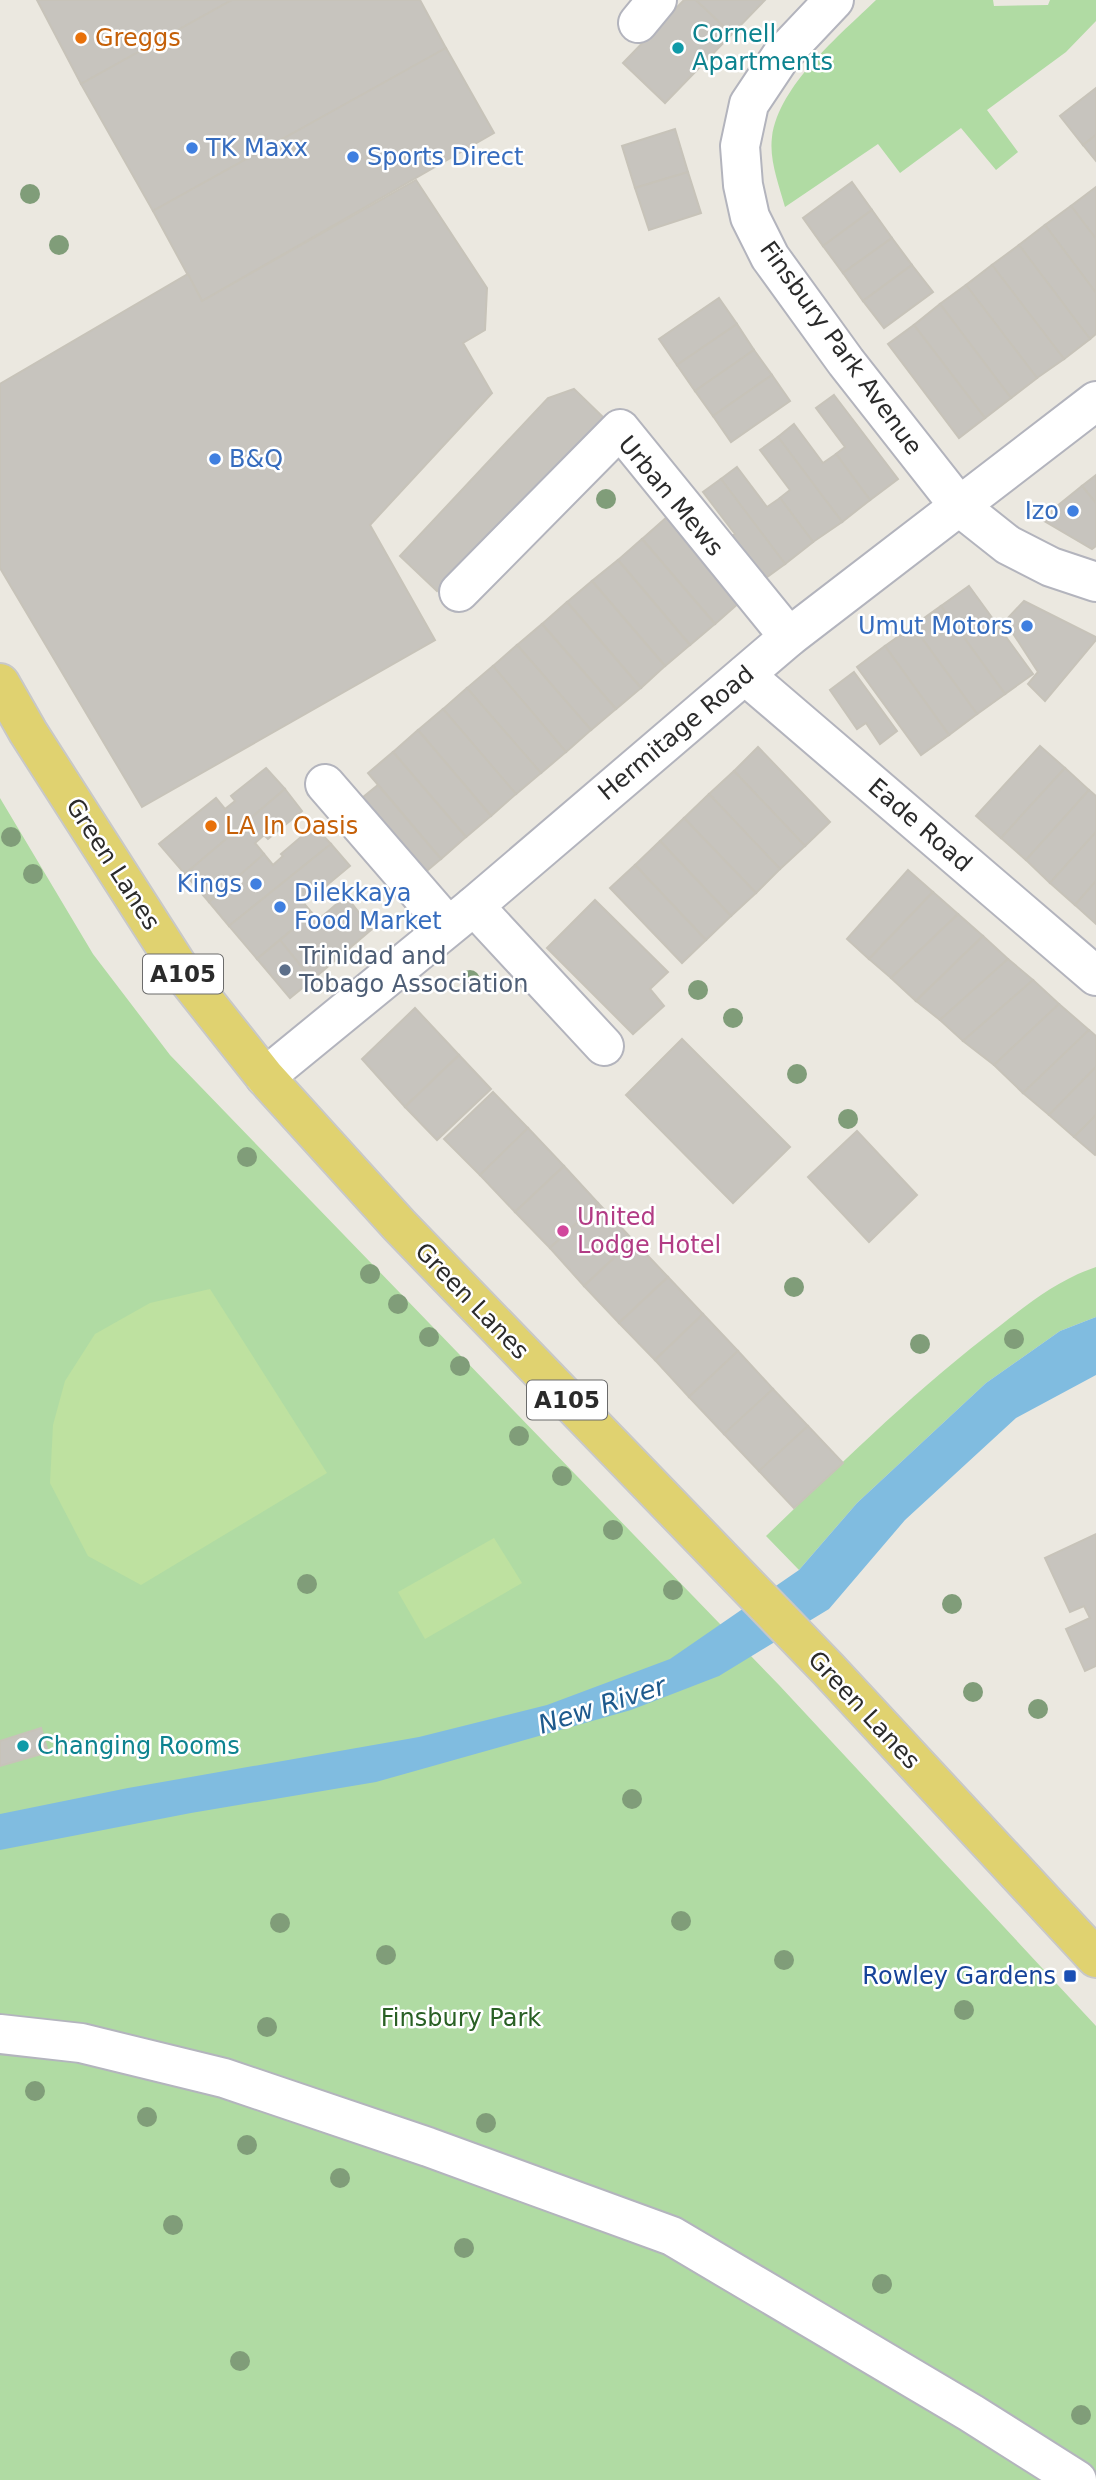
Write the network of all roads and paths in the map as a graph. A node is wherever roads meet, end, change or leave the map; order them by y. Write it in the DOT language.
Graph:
graph roads {
  1 [pos="834,0"];
  2 [pos="1096,401"];
  3 [pos="960,507"];
  4 [pos="1096,582"];
  5 [pos="459,592"];
  6 [pos="789,637"];
  7 [pos="745,675"];
  8 [pos="0,683"];
  9 [pos="325,784"];
  10 [pos="461,916"];
  11 [pos="1096,976"];
  12 [pos="604,1046"];
  13 [pos="265,1077"];
  14 [pos="1096,1958"];
  15 [pos="0,2034"];
  16 [pos="1077,2480"];
  1 -- 3 [label="street, Finsbury Park Avenue"];
  2 -- 3 [label="street, Hermitage Road"];
  3 -- 4 [label="street, Finsbury Park Avenue"];
  3 -- 6 [label="street, Hermitage Road"];
  5 -- 6 [label="street, Urban Mews"];
  6 -- 7 [label="street, Hermitage Road"];
  7 -- 10 [label="street, Hermitage Road"];
  7 -- 11 [label="street, Eade Road"];
  8 -- 13 [label="main road, Green Lanes / A105"];
  9 -- 10 [label="street"];
  10 -- 12 [label="street"];
  10 -- 13 [label="street, Hermitage Road"];
  13 -- 14 [label="main road, Green Lanes / A105"];
  15 -- 16 [label="street"];
}
